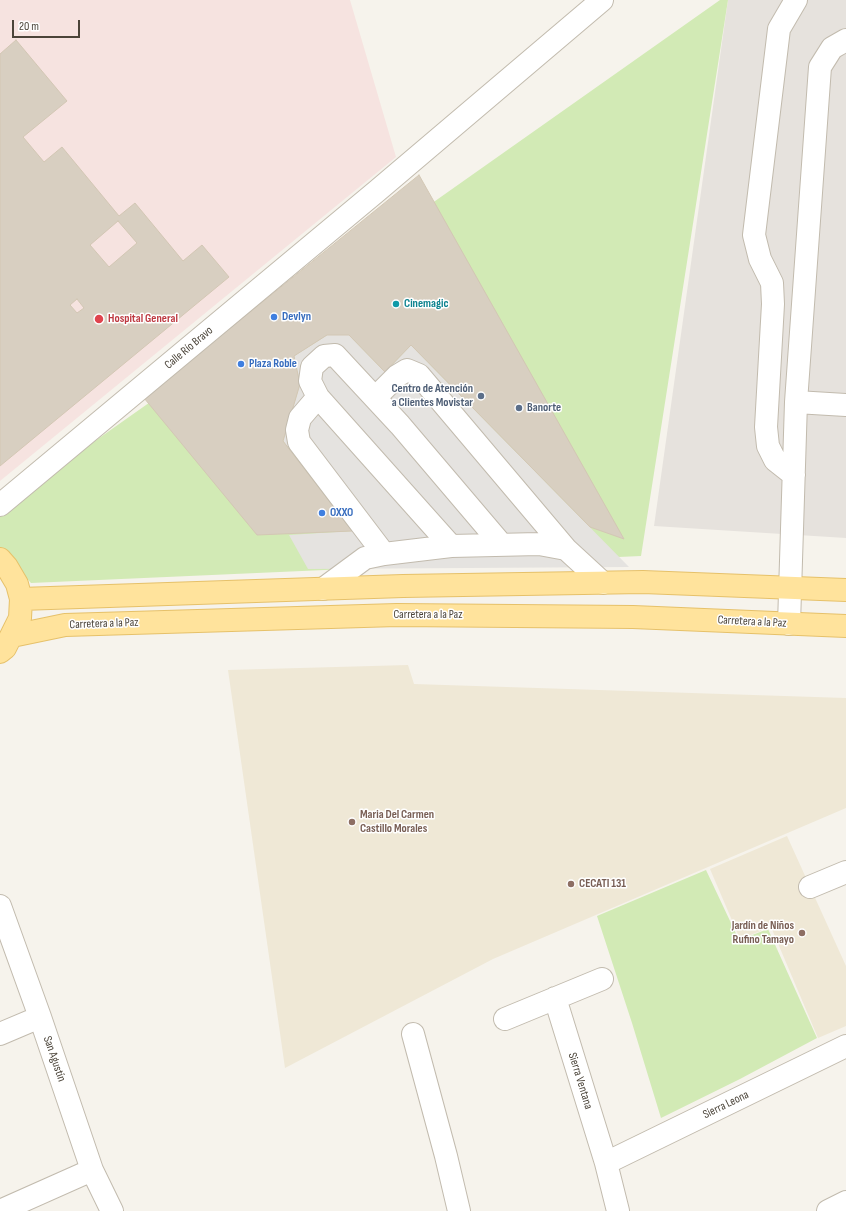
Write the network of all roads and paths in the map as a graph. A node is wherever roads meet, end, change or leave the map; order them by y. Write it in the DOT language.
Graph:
graph roads {
  1 [pos="602,0"];
  2 [pos="796,0"];
  3 [pos="846,40"];
  4 [pos="318,397"];
  5 [pos="375,398"];
  6 [pos="796,402"];
  7 [pos="846,405"];
  8 [pos="794,476"];
  9 [pos="0,505"];
  10 [pos="502,545"];
  11 [pos="451,546"];
  12 [pos="566,549"];
  13 [pos="384,554"];
  14 [pos="0,559"];
  15 [pos="603,583"];
  16 [pos="790,587"];
  17 [pos="323,589"];
  18 [pos="846,590"];
  19 [pos="21,599"];
  20 [pos="789,624"];
  21 [pos="846,626"];
  22 [pos="6,644"];
  23 [pos="846,872"];
  24 [pos="810,887"];
  25 [pos="0,906"];
  26 [pos="602,979"];
  27 [pos="555,998"];
  28 [pos="40,1017"];
  29 [pos="505,1019"];
  30 [pos="0,1034"];
  31 [pos="413,1034"];
  32 [pos="846,1046"];
  33 [pos="606,1163"];
  34 [pos="92,1170"];
  35 [pos="846,1202"];
  36 [pos="0,1211"];
  37 [pos="112,1211"];
  38 [pos="459,1211"];
  39 [pos="618,1211"];
  40 [pos="828,1211"];
  1 -- 9 [label="street, Calle Río Bravo"];
  2 -- 8 [label="street"];
  3 -- 6 [label="street"];
  4 -- 5 [label="street"];
  4 -- 11 [label="street"];
  4 -- 13 [label="street"];
  5 -- 10 [label="street"];
  5 -- 12 [label="street"];
  6 -- 7 [label="street"];
  6 -- 8 [label="street"];
  8 -- 16 [label="street"];
  10 -- 11 [label="street"];
  10 -- 12 [label="street"];
  11 -- 13 [label="street"];
  12 -- 15 [label="street"];
  13 -- 17 [label="street"];
  14 -- 19 [label="main road"];
  15 -- 16 [label="main road"];
  15 -- 17 [label="main road"];
  16 -- 18 [label="main road"];
  16 -- 20 [label="street"];
  17 -- 19 [label="main road"];
  19 -- 22 [label="main road"];
  20 -- 21 [label="main road, Carretera a la Paz"];
  20 -- 22 [label="main road, Carretera a la Paz"];
  23 -- 24 [label="street"];
  25 -- 28 [label="street, San Agustín"];
  26 -- 27 [label="street"];
  27 -- 29 [label="street"];
  27 -- 33 [label="street, Sierra Ventana"];
  28 -- 30 [label="street"];
  28 -- 34 [label="street, San Agustín"];
  31 -- 38 [label="street"];
  32 -- 33 [label="street, Sierra Leona"];
  33 -- 39 [label="street, Sierra Ventana"];
  34 -- 36 [label="street"];
  34 -- 37 [label="street, San Agustín"];
  35 -- 40 [label="street"];
}
